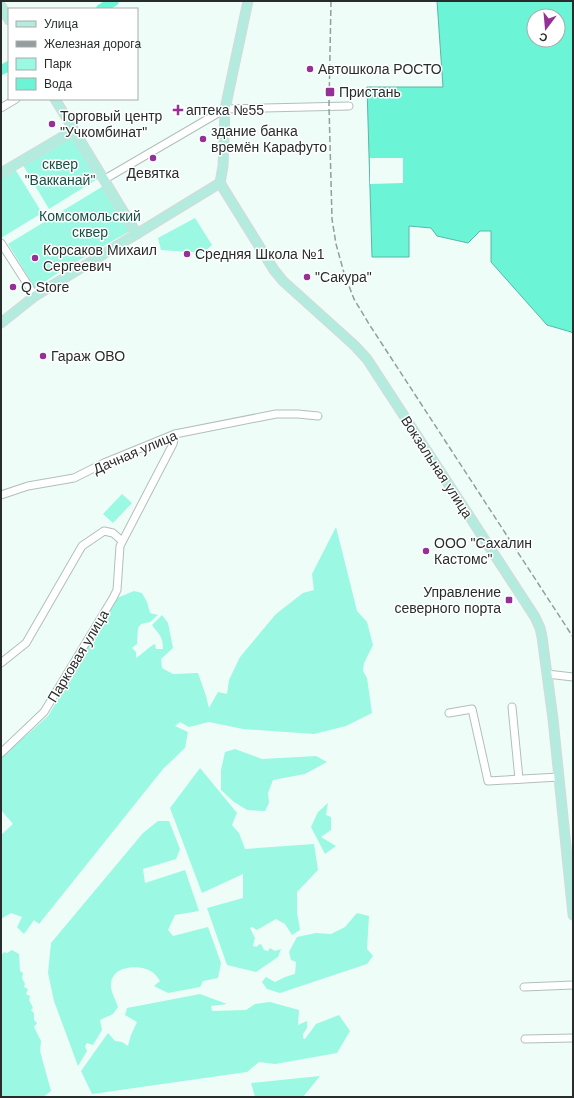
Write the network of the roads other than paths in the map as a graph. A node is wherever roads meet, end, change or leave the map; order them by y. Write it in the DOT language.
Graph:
graph roads {
  1 [pos="248,1"];
  2 [pos="1,6"];
  3 [pos="8,18"];
  4 [pos="14,100"];
  5 [pos="56,100"];
  6 [pos="350,106"];
  7 [pos="1,108"];
  8 [pos="225,109"];
  9 [pos="74,130"];
  10 [pos="1,173"];
  11 [pos="105,179"];
  12 [pos="220,183"];
  13 [pos="137,234"];
  14 [pos="1,243"];
  15 [pos="35,296"];
  16 [pos="1,323"];
  17 [pos="318,416"];
  18 [pos="175,434"];
  19 [pos="1,495"];
  20 [pos="122,541"];
  21 [pos="1,663"];
  22 [pos="547,674"];
  23 [pos="573,677"];
  24 [pos="512,707"];
  25 [pos="448,713"];
  26 [pos="1,753"];
  27 [pos="559,777"];
  28 [pos="519,779"];
  29 [pos="573,915"];
  30 [pos="573,985"];
  31 [pos="524,987"];
  32 [pos="573,1038"];
  33 [pos="525,1039"];
  1 -- 8 [label="main road"];
  2 -- 3 [label="main road"];
  4 -- 7 [label="street"];
  5 -- 9 [label="main road"];
  6 -- 8 [label="street"];
  8 -- 11 [label="street"];
  8 -- 12 [label="main road"];
  9 -- 10 [label="main road"];
  9 -- 11 [label="main road"];
  11 -- 13 [label="main road"];
  12 -- 13 [label="main road"];
  12 -- 22 [label="main road, Вокзальная улица"];
  13 -- 15 [label="main road"];
  14 -- 15 [label="street"];
  15 -- 16 [label="main road"];
  17 -- 18 [label="street, Дачная улица"];
  18 -- 19 [label="street, Дачная улица"];
  18 -- 20 [label="street, Парковая улица"];
  20 -- 21 [label="street"];
  20 -- 26 [label="street, Парковая улица"];
  22 -- 23 [label="street"];
  22 -- 27 [label="main road, Вокзальная улица"];
  24 -- 28 [label="street"];
  25 -- 28 [label="street"];
  27 -- 28 [label="street"];
  27 -- 29 [label="main road, Вокзальная улица"];
  30 -- 31 [label="street"];
  32 -- 33 [label="street"];
}
